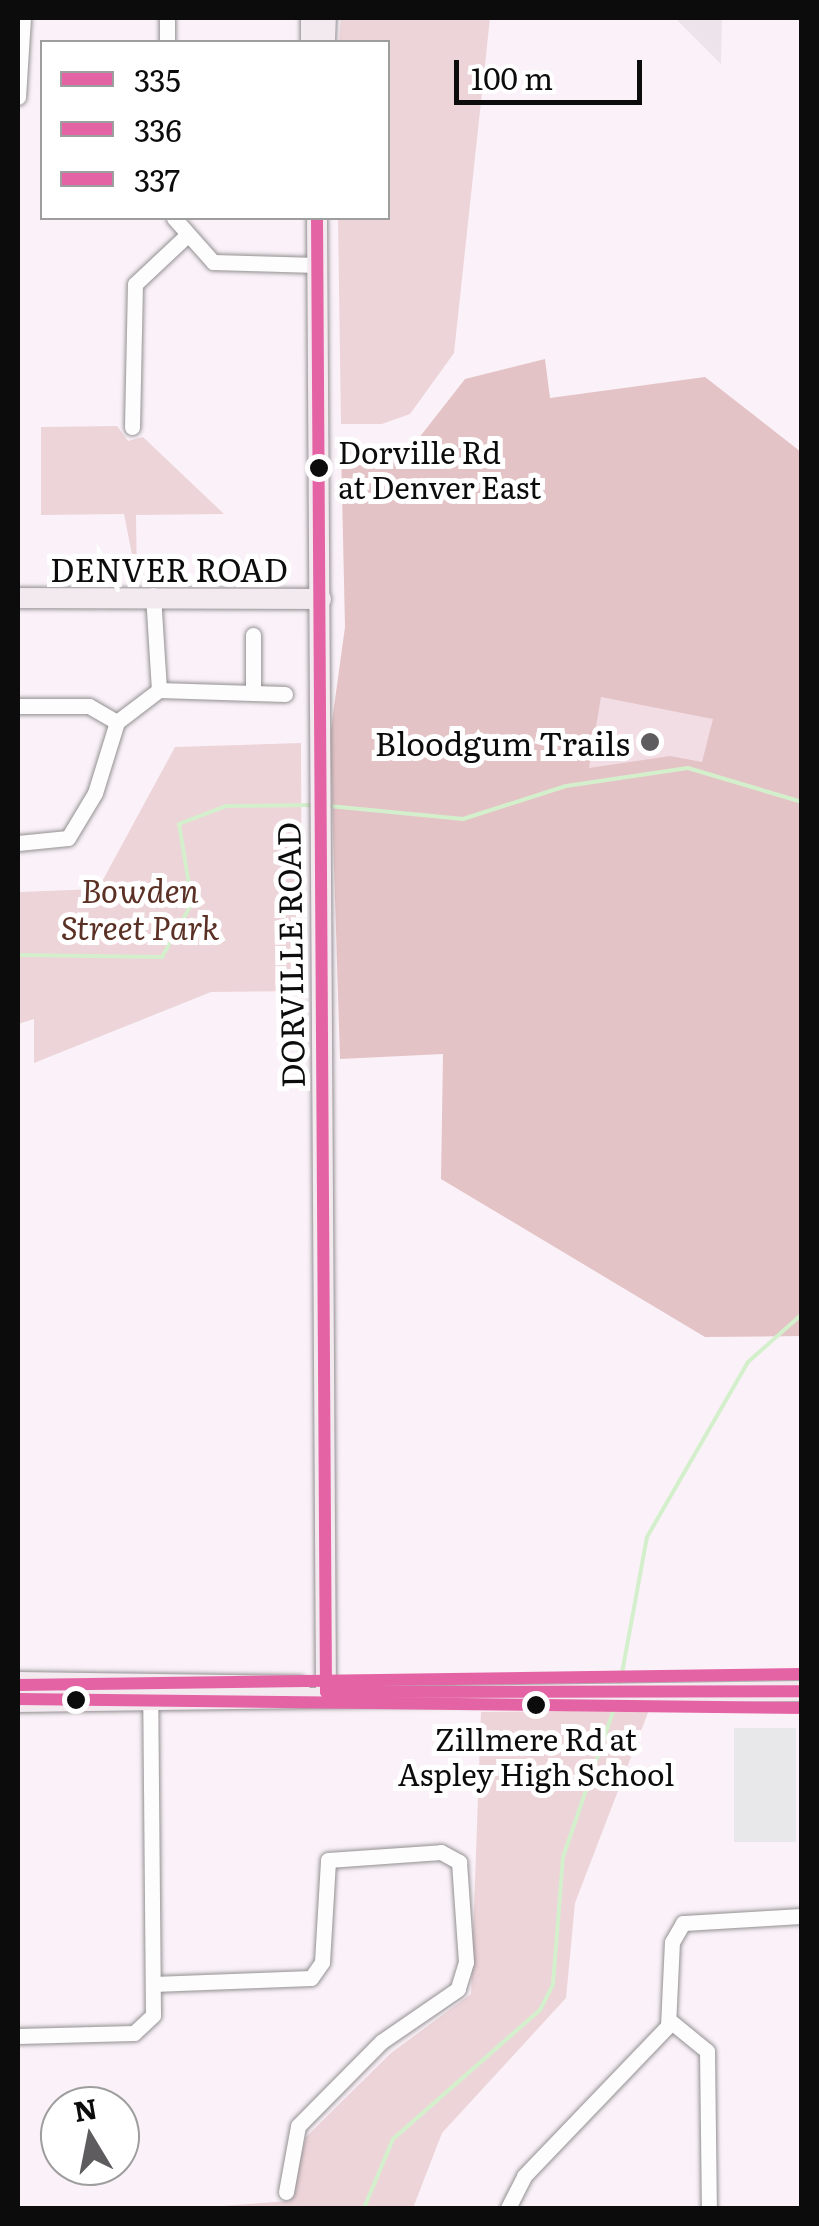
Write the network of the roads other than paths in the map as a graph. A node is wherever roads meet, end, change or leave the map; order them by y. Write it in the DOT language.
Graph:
graph roads {
  1 [pos="23,18"];
  2 [pos="18,97"];
  3 [pos="175,220"];
  4 [pos="317,220"];
  5 [pos="185,238"];
  6 [pos="318,266"];
  7 [pos="132,428"];
  8 [pos="154,595"];
  9 [pos="18,598"];
  10 [pos="321,599"];
  11 [pos="253,635"];
  12 [pos="159,690"];
  13 [pos="252,693"];
  14 [pos="285,694"];
  15 [pos="18,706"];
  16 [pos="117,722"];
  17 [pos="18,843"];
  18 [pos="18,1682"];
  19 [pos="150,1691"];
  20 [pos="802,1691"];
  21 [pos="326,1692"];
  22 [pos="18,1702"];
  23 [pos="802,1916"];
  24 [pos="154,1984"];
  25 [pos="670,2020"];
  26 [pos="18,2036"];
  27 [pos="286,2192"];
  28 [pos="508,2208"];
  29 [pos="709,2208"];
  1 -- 2 [label="street"];
  3 -- 5 [label="street"];
  4 -- 6 [label="street, DORVILLE ROAD"];
  5 -- 6 [label="street"];
  5 -- 7 [label="street"];
  6 -- 10 [label="street, DORVILLE ROAD"];
  8 -- 9 [label="street, DENVER ROAD"];
  8 -- 10 [label="street, DENVER ROAD"];
  8 -- 12 [label="street"];
  10 -- 21 [label="street, DORVILLE ROAD"];
  11 -- 13 [label="street"];
  12 -- 13 [label="street"];
  12 -- 16 [label="street"];
  13 -- 14 [label="street"];
  15 -- 16 [label="street"];
  16 -- 17 [label="street"];
  18 -- 19 [label="street"];
  19 -- 21 [label="street"];
  19 -- 22 [label="street"];
  19 -- 24 [label="street"];
  20 -- 21 [label="street"];
  23 -- 25 [label="street"];
  24 -- 26 [label="street"];
  24 -- 27 [label="street"];
  25 -- 28 [label="street"];
  25 -- 29 [label="street"];
}
